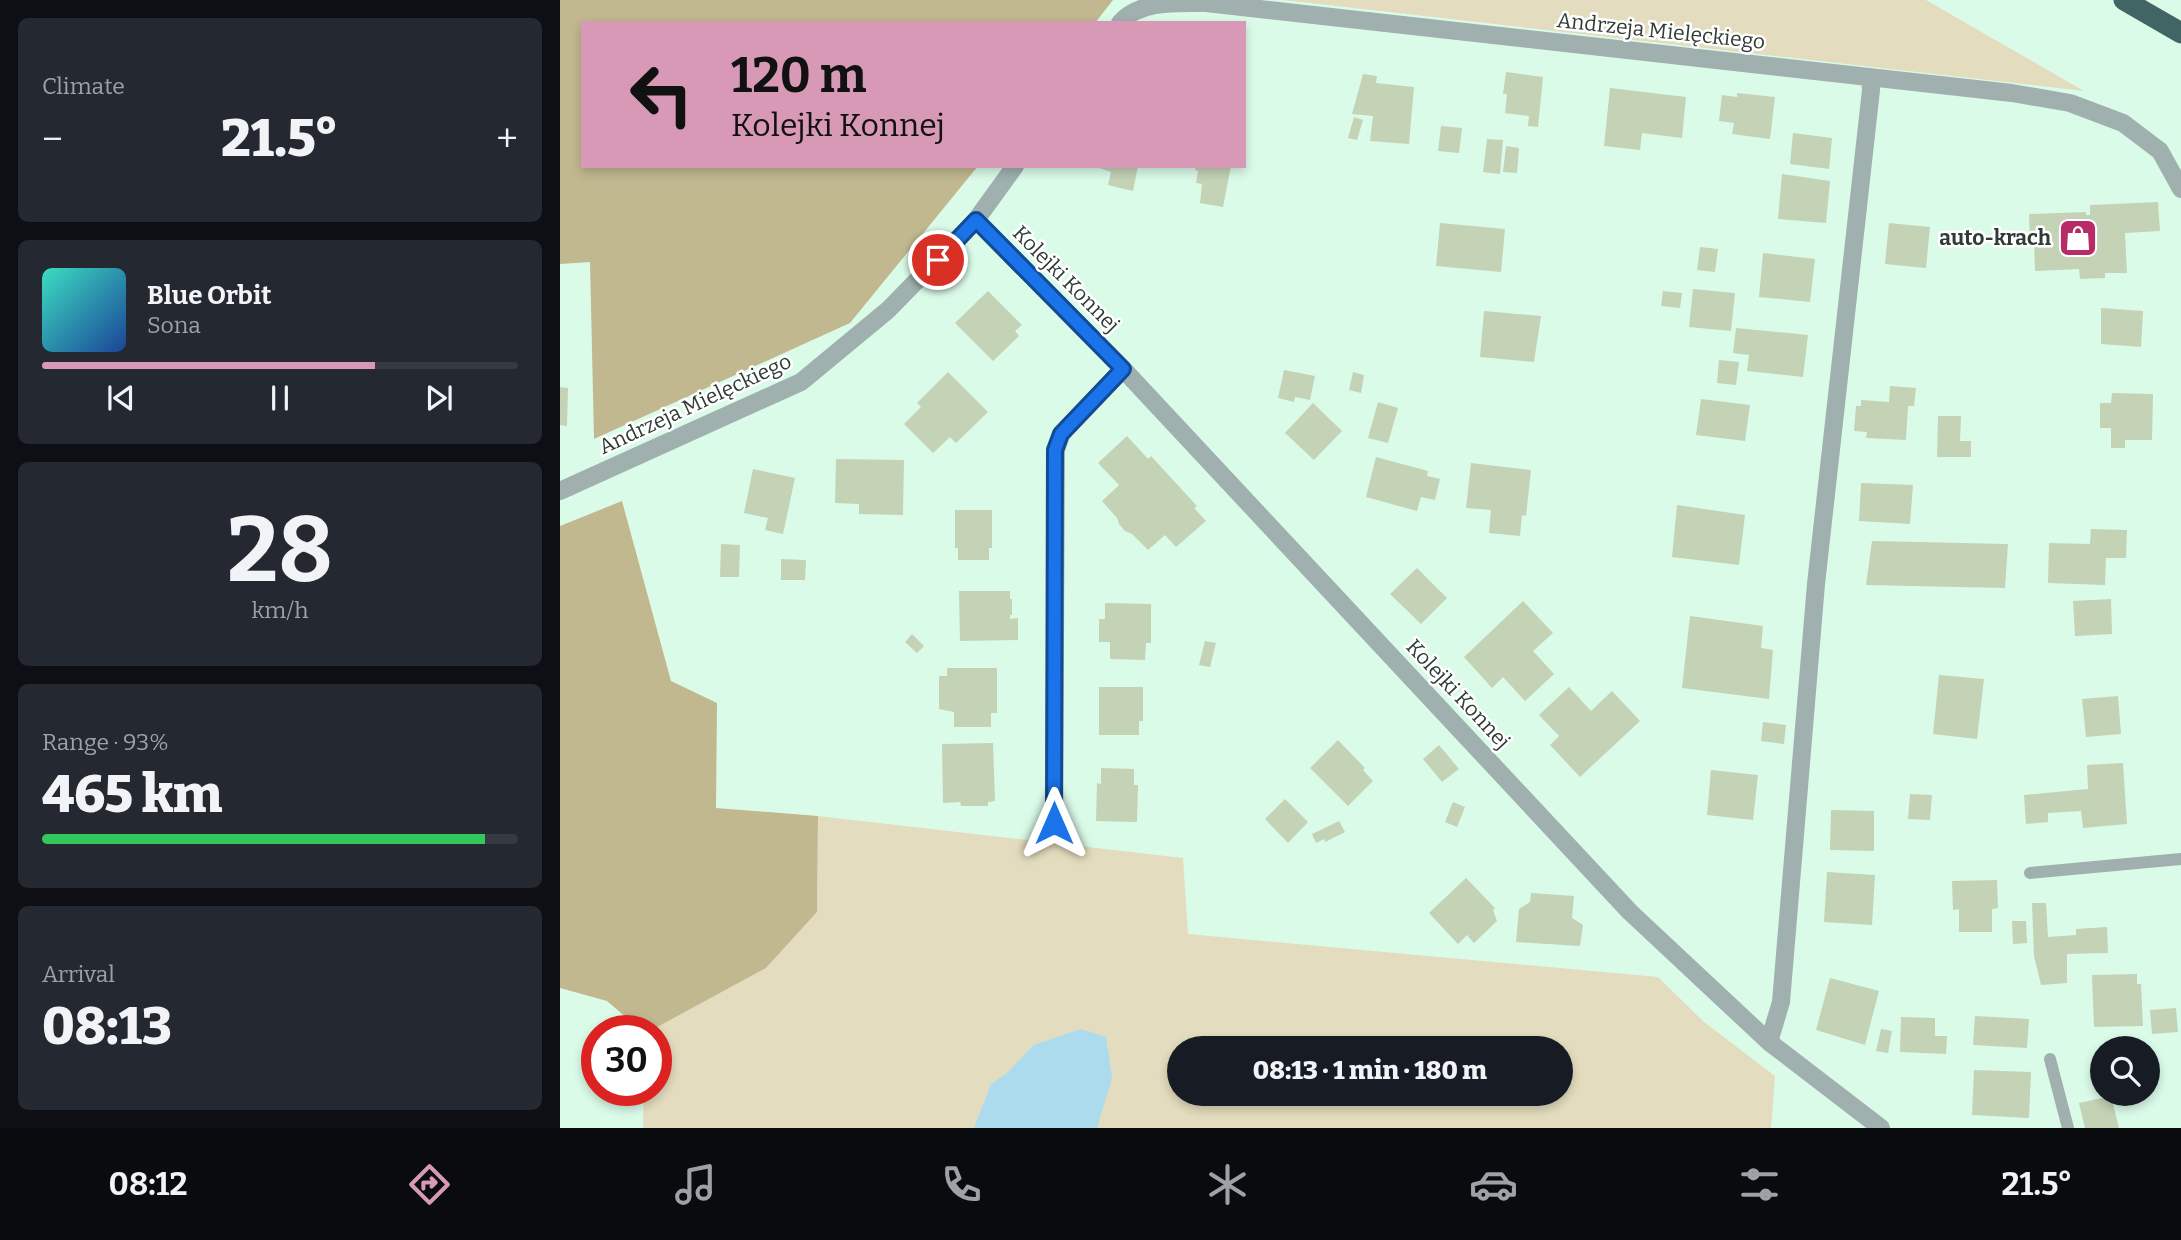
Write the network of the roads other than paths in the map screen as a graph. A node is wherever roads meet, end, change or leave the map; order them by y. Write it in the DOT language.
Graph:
graph roads {
  1 [pos="2124,0"];
  2 [pos="1121,21"];
  3 [pos="2181,33"];
  4 [pos="1870,77"];
  5 [pos="1014,168"];
  6 [pos="2181,189"];
  7 [pos="976,220"];
  8 [pos="1123,369"];
  9 [pos="560,491"];
  10 [pos="1054,823"];
  11 [pos="2181,859"];
  12 [pos="2031,873"];
  13 [pos="1769,1042"];
  14 [pos="2050,1059"];
  15 [pos="1881,1128"];
  16 [pos="2068,1128"];
  1 -- 3 [label="highway"];
  2 -- 4 [label="street, Andrzeja Mielęckiego"];
  4 -- 6 [label="street, Andrzeja Mielęckiego"];
  4 -- 13 [label="street"];
  5 -- 7 [label="street, Andrzeja Mielęckiego"];
  7 -- 8 [label="street, Kolejki Konnej"];
  7 -- 9 [label="street, Andrzeja Mielęckiego"];
  8 -- 10 [label="street"];
  8 -- 13 [label="street, Kolejki Konnej"];
  11 -- 12 [label="lane"];
  13 -- 15 [label="street, Kolejki Konnej"];
  14 -- 16 [label="lane"];
}
